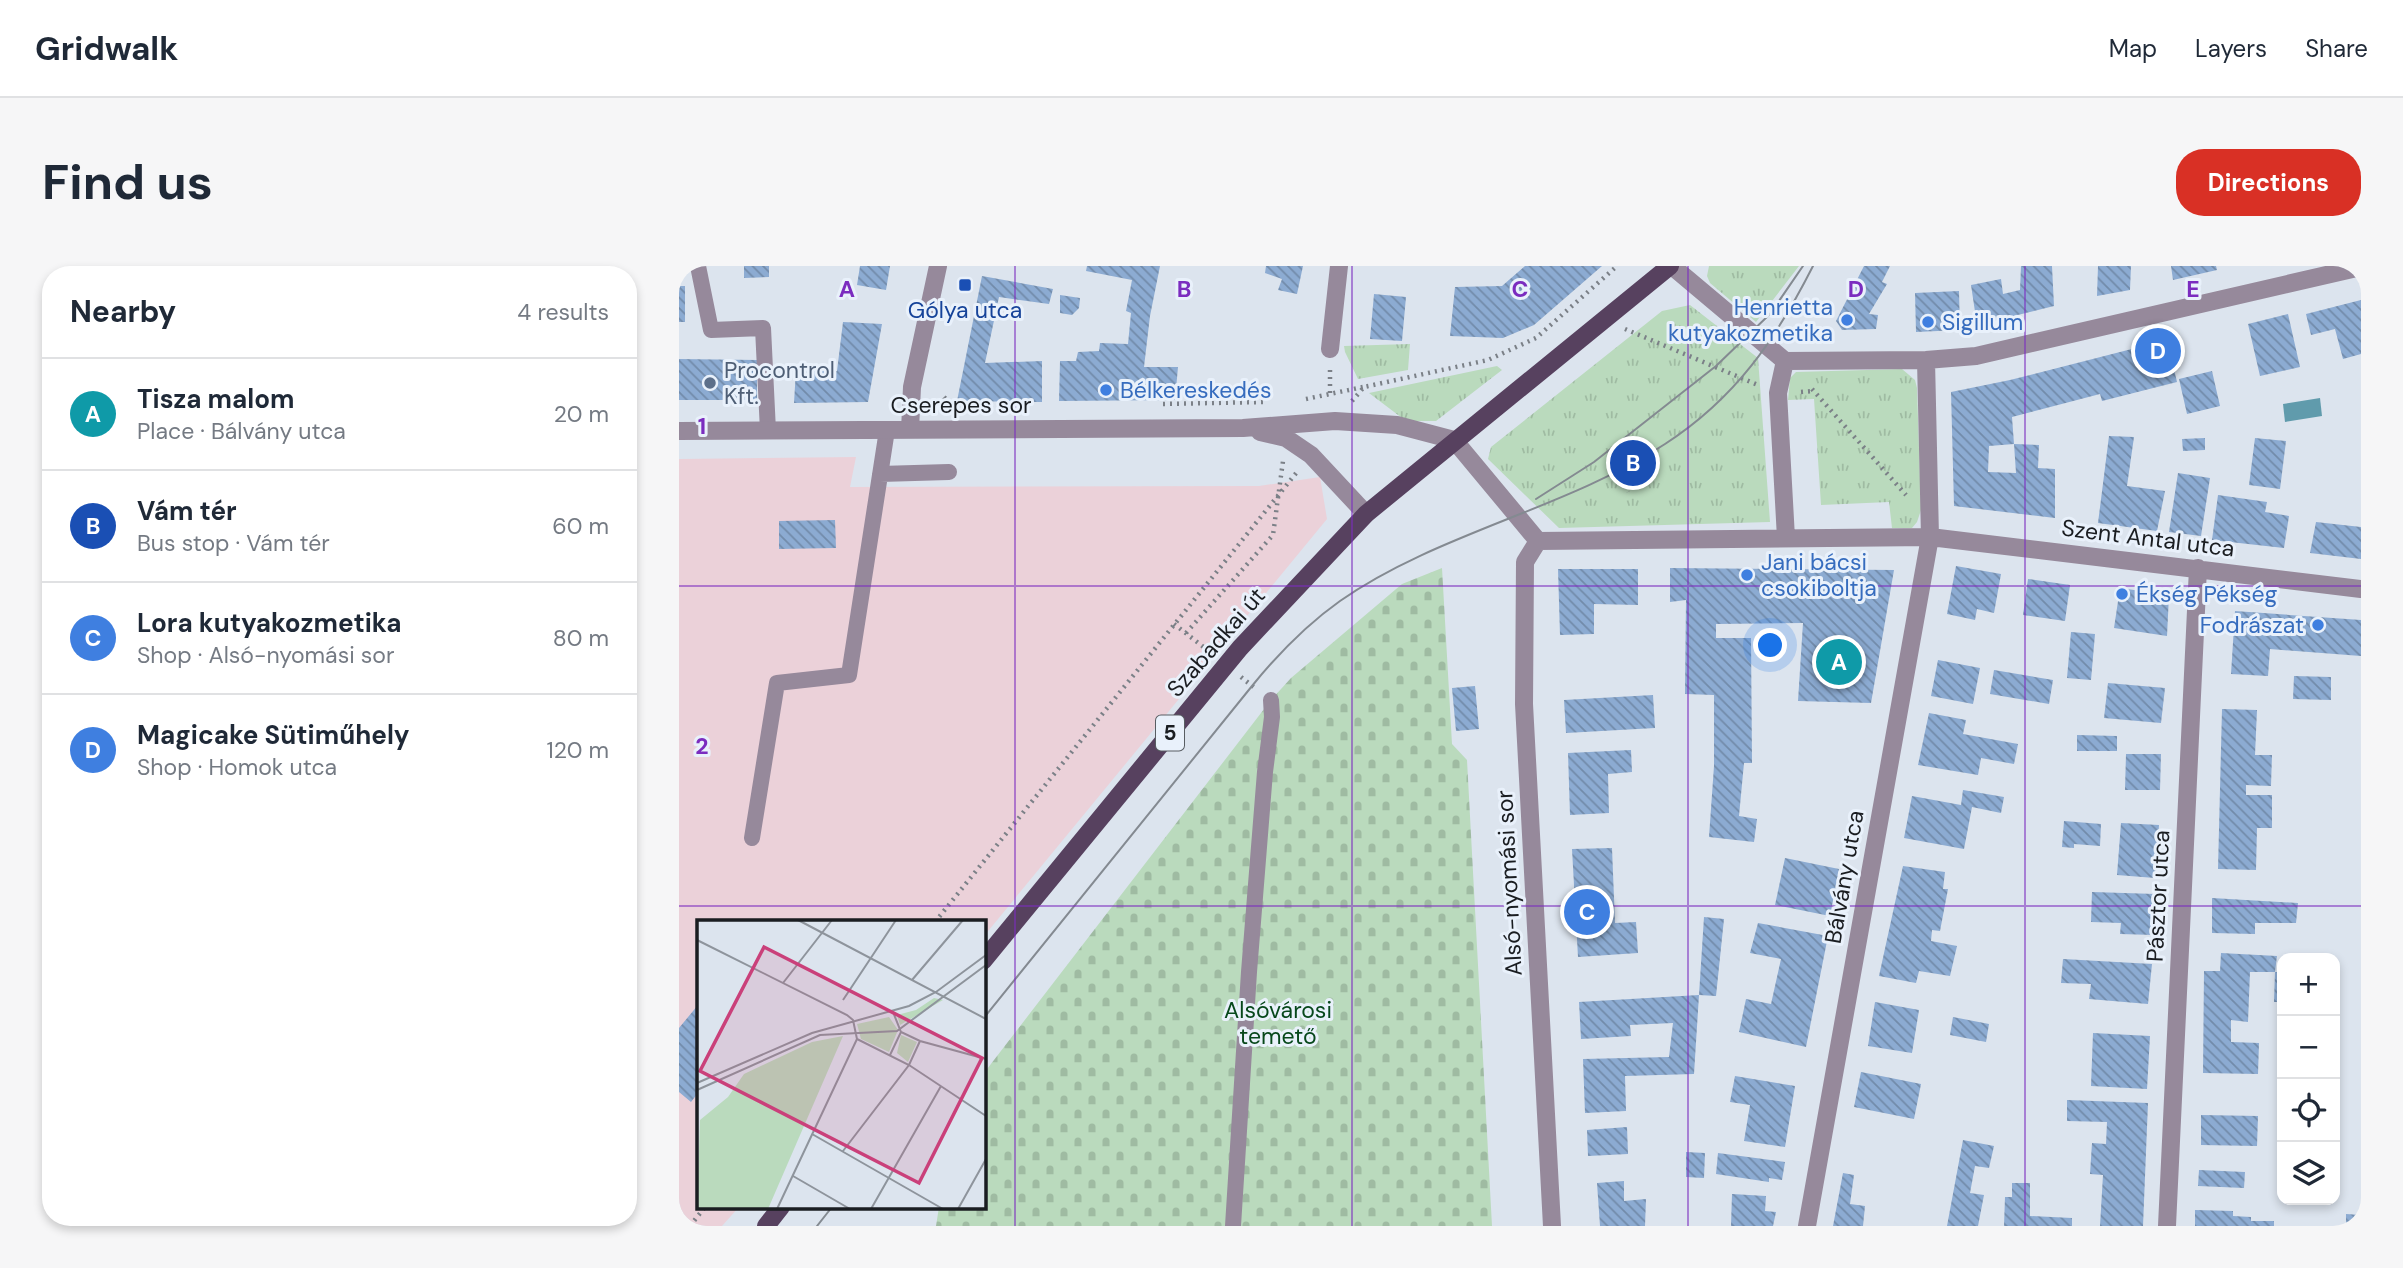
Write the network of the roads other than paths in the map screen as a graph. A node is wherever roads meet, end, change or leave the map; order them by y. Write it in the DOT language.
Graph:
graph roads {
  1 [pos="698,266"];
  2 [pos="938,266"];
  3 [pos="1339,266"];
  4 [pos="1671,266"];
  5 [pos="2361,267"];
  6 [pos="1330,349"];
  7 [pos="1784,360"];
  8 [pos="1927,360"];
  9 [pos="887,430"];
  10 [pos="910,430"];
  11 [pos="679,431"];
  12 [pos="768,431"];
  13 [pos="1288,431"];
  14 [pos="1454,440"];
  15 [pos="949,472"];
  16 [pos="880,474"];
  17 [pos="1366,513"];
  18 [pos="1930,537"];
  19 [pos="1786,538"];
  20 [pos="1538,541"];
  21 [pos="2198,568"];
  22 [pos="2361,589"];
  23 [pos="1271,700"];
  24 [pos="752,838"];
  25 [pos="985,959"];
  26 [pos="780,1208"];
  27 [pos="766,1226"];
  28 [pos="1233,1226"];
  29 [pos="1552,1226"];
  30 [pos="1807,1226"];
  31 [pos="2167,1226"];
  1 -- 12 [label="lane"];
  2 -- 10 [label="street"];
  3 -- 6 [label="street"];
  4 -- 7 [label="street"];
  4 -- 14 [label="main road, 5"];
  5 -- 8 [label="street"];
  7 -- 8 [label="street"];
  7 -- 19 [label="street"];
  8 -- 18 [label="street, Bálvány utca"];
  9 -- 10 [label="street, Cserepes sor"];
  9 -- 12 [label="street, Cserepes sor"];
  9 -- 16 [label="lane"];
  10 -- 13 [label="street, Cserepes sor"];
  11 -- 12 [label="street, Cserepes sor"];
  13 -- 14 [label="street, Cserepes sor"];
  13 -- 17 [label="street"];
  14 -- 17 [label="main road, Szabadkai út / 5"];
  14 -- 20 [label="street"];
  15 -- 16 [label="lane"];
  16 -- 24 [label="lane"];
  17 -- 25 [label="main road, Szabadkai út / 5"];
  18 -- 19 [label="street, Szent Antal utca"];
  18 -- 21 [label="street, Szent Antal utca"];
  18 -- 30 [label="street, Bálvány utca"];
  19 -- 20 [label="street, Szent Antal utca"];
  20 -- 29 [label="street, Alsó-nyomási sor"];
  21 -- 22 [label="street, Szent Antal utca"];
  21 -- 31 [label="street, Pásztor utca"];
  23 -- 28 [label="lane"];
  26 -- 27 [label="main road"];
}
